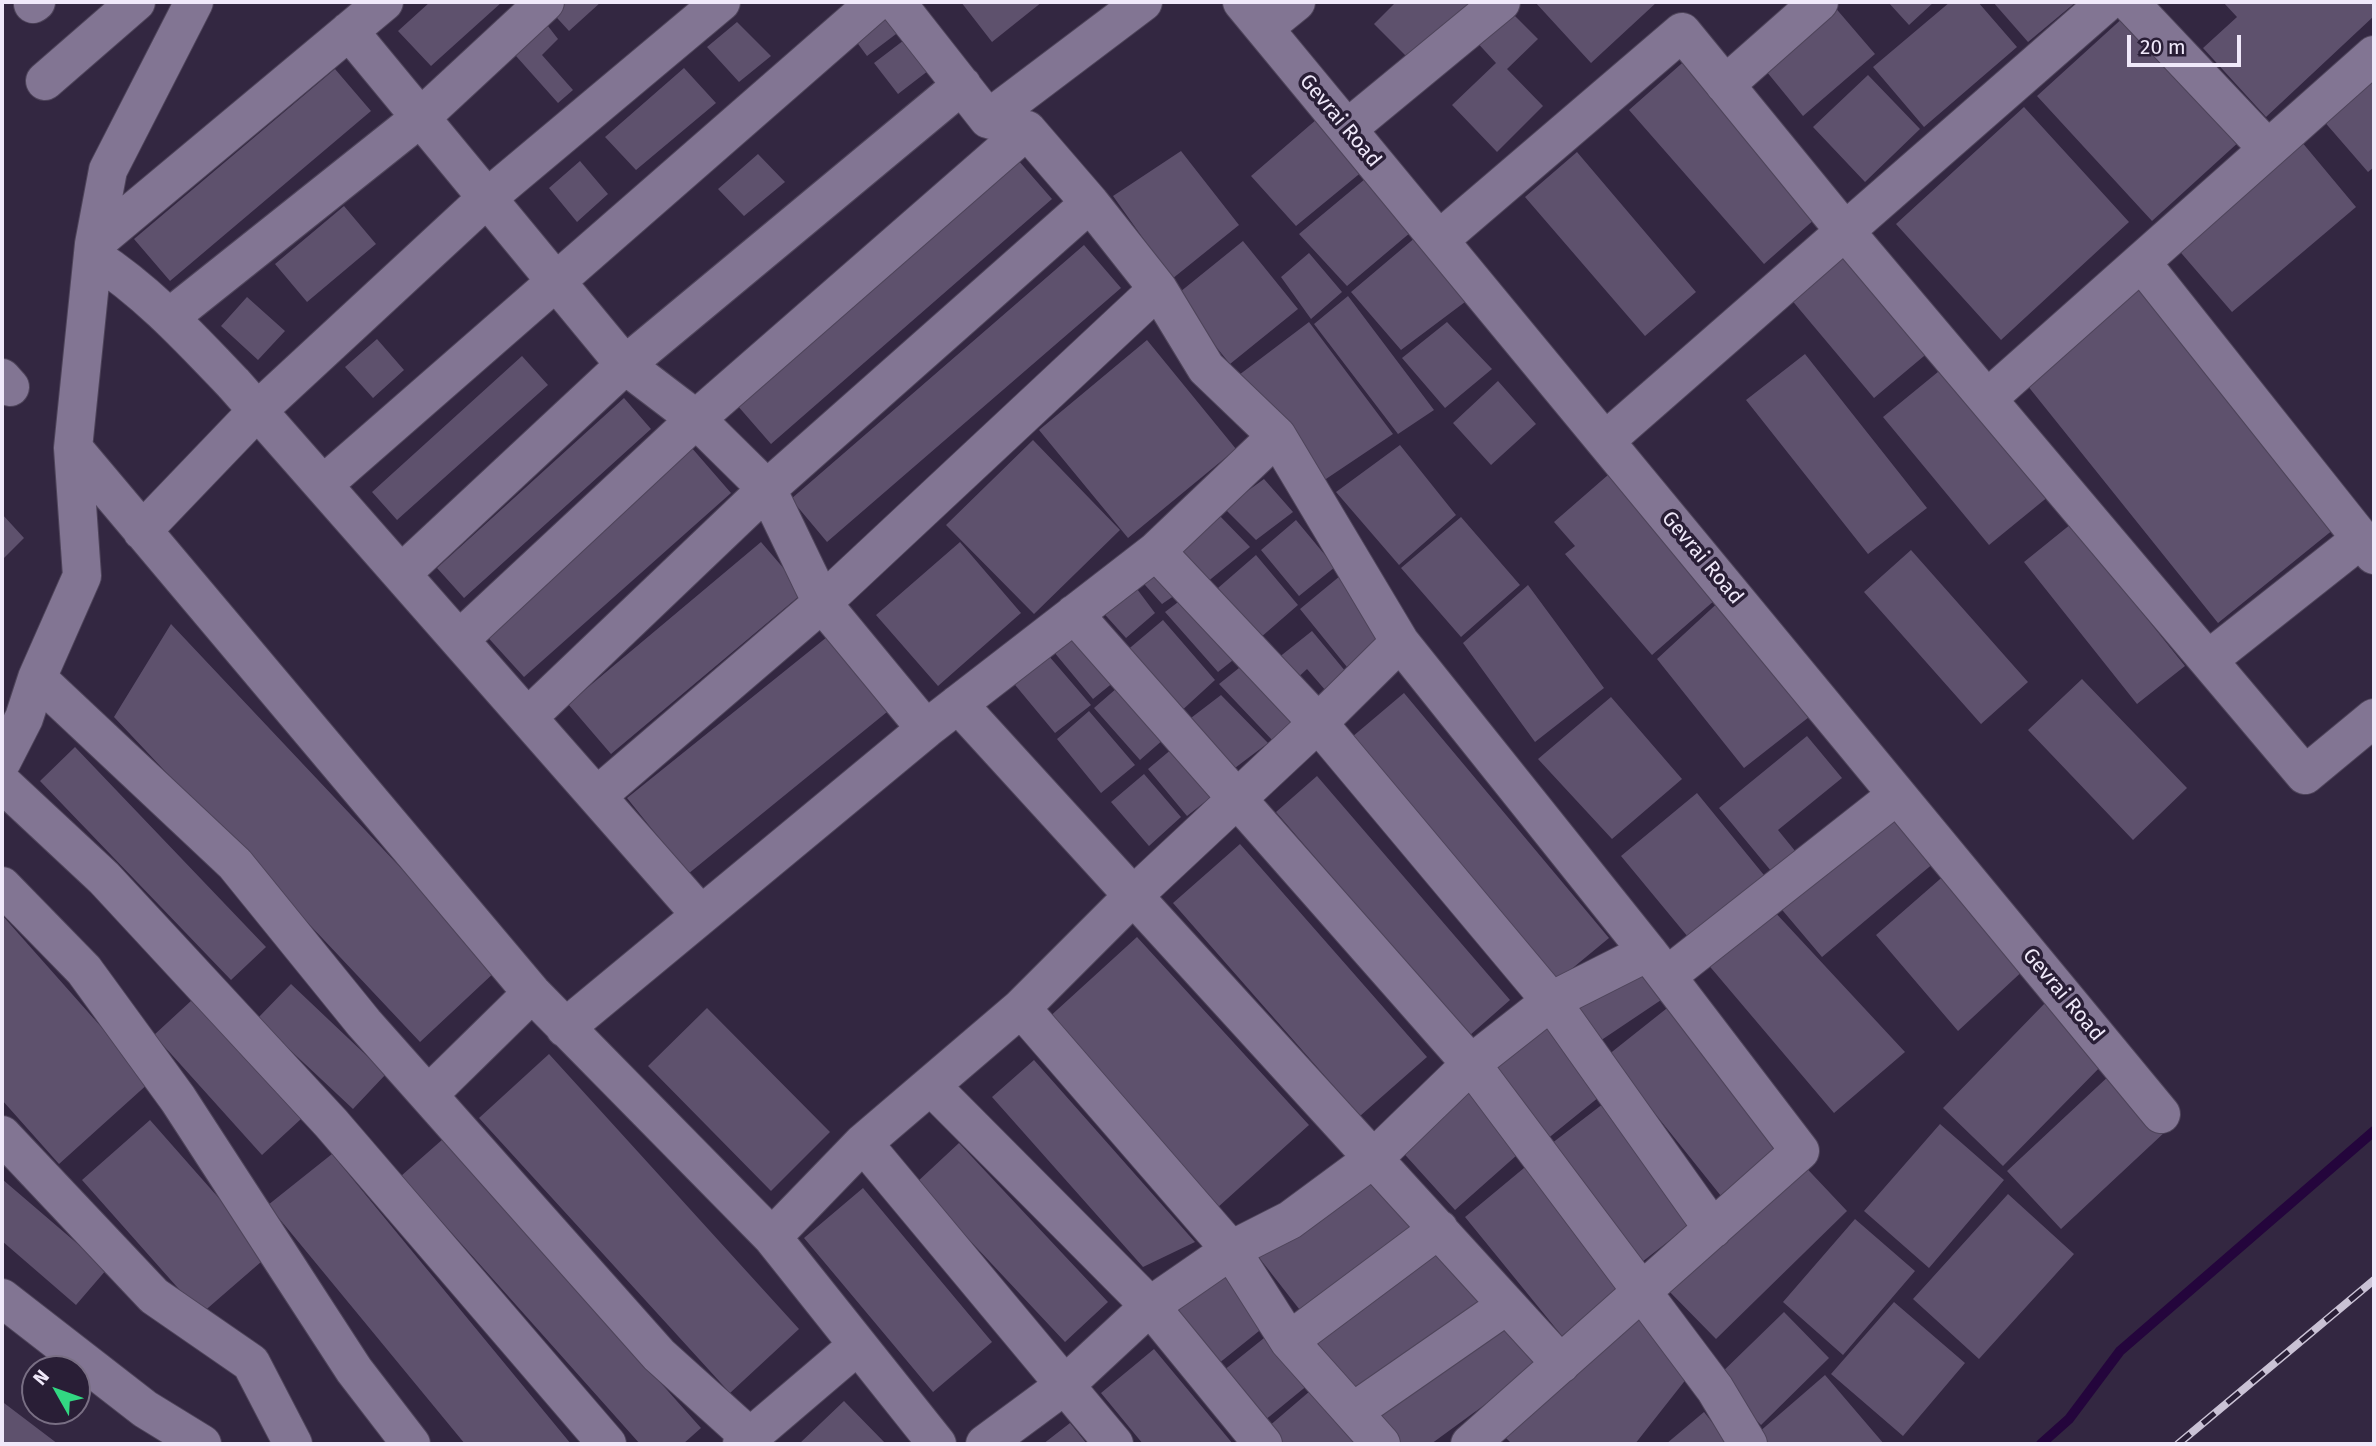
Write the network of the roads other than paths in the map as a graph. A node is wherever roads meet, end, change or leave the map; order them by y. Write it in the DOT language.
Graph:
graph roads {
  1 [pos="136,2"];
  2 [pos="194,2"];
  3 [pos="384,2"];
  4 [pos="545,2"];
  5 [pos="721,2"];
  6 [pos="876,2"];
  7 [pos="896,2"];
  8 [pos="1143,2"];
  9 [pos="1296,2"];
  10 [pos="1501,2"];
  11 [pos="1819,2"];
  12 [pos="2107,2"];
  13 [pos="2129,2"];
  14 [pos="1253,15"];
  15 [pos="349,32"];
  16 [pos="2374,55"];
  17 [pos="45,81"];
  18 [pos="962,85"];
  19 [pos="1726,85"];
  20 [pos="420,118"];
  21 [pos="988,119"];
  22 [pos="1347,129"];
  23 [pos="1027,130"];
  24 [pos="2268,149"];
  25 [pos="487,198"];
  26 [pos="1090,203"];
  27 [pos="1844,230"];
  28 [pos="1439,240"];
  29 [pos="94,250"];
  30 [pos="2141,262"];
  31 [pos="556,283"];
  32 [pos="1158,289"];
  33 [pos="170,317"];
  34 [pos="625,365"];
  35 [pos="1987,399"];
  36 [pos="257,411"];
  37 [pos="696,419"];
  38 [pos="1277,436"];
  39 [pos="1605,441"];
  40 [pos="73,448"];
  41 [pos="324,484"];
  42 [pos="768,489"];
  43 [pos="142,531"];
  44 [pos="2368,547"];
  45 [pos="1156,551"];
  46 [pos="402,573"];
  47 [pos="822,603"];
  48 [pos="1074,614"];
  49 [pos="460,639"];
  50 [pos="1400,642"];
  51 [pos="2207,660"];
  52 [pos="37,678"];
  53 [pos="958,704"];
  54 [pos="528,717"];
  55 [pos="2374,718"];
  56 [pos="1318,723"];
  57 [pos="926,729"];
  58 [pos="2,761"];
  59 [pos="2,783"];
  60 [pos="1898,795"];
  61 [pos="597,796"];
  62 [pos="1236,798"];
  63 [pos="2,886"];
  64 [pos="1134,894"];
  65 [pos="701,915"];
  66 [pos="1657,964"];
  67 [pos="532,993"];
  68 [pos="1551,1001"];
  69 [pos="1021,1008"];
  70 [pos="565,1028"];
  71 [pos="1471,1064"];
  72 [pos="933,1087"];
  73 [pos="428,1095"];
  74 [pos="2161,1114"];
  75 [pos="2,1135"];
  76 [pos="863,1143"];
  77 [pos="1374,1158"];
  78 [pos="1438,1229"];
  79 [pos="1713,1229"];
  80 [pos="772,1237"];
  81 [pos="1231,1250"];
  82 [pos="1643,1290"];
  83 [pos="2,1298"];
  84 [pos="1507,1305"];
  85 [pos="1150,1306"];
  86 [pos="1289,1341"];
  87 [pos="858,1345"];
  88 [pos="1561,1364"];
  89 [pos="1065,1384"];
  90 [pos="1353,1412"];
  91 [pos="746,1440"];
  92 [pos="202,1444"];
  93 [pos="293,1444"];
  94 [pos="411,1444"];
  95 [pos="607,1444"];
  96 [pos="937,1444"];
  97 [pos="985,1444"];
  98 [pos="1114,1444"];
  99 [pos="1263,1444"];
  100 [pos="1381,1444"];
  101 [pos="1471,1444"];
  102 [pos="1748,1444"];
  1 -- 17 [label="street"];
  2 -- 29 [label="street"];
  3 -- 15 [label="street"];
  4 -- 20 [label="street"];
  5 -- 25 [label="street"];
  6 -- 31 [label="street"];
  7 -- 18 [label="street"];
  8 -- 21 [label="street"];
  9 -- 14 [label="street"];
  10 -- 22 [label="street"];
  11 -- 19 [label="street"];
  12 -- 27 [label="street"];
  13 -- 24 [label="street"];
  14 -- 22 [label="street, Gevrai Road"];
  15 -- 20 [label="street"];
  15 -- 29 [label="street"];
  16 -- 24 [label="street"];
  18 -- 21 [label="street"];
  18 -- 34 [label="street"];
  19 -- 27 [label="street"];
  19 -- 28 [label="street"];
  20 -- 25 [label="street"];
  20 -- 33 [label="street"];
  21 -- 23 [label="street"];
  22 -- 28 [label="street, Gevrai Road"];
  23 -- 26 [label="street"];
  23 -- 37 [label="street"];
  24 -- 30 [label="street"];
  25 -- 31 [label="street"];
  25 -- 36 [label="street"];
  26 -- 32 [label="street"];
  26 -- 42 [label="street"];
  27 -- 35 [label="street"];
  27 -- 39 [label="street"];
  28 -- 39 [label="street, Gevrai Road"];
  29 -- 33 [label="street"];
  29 -- 40 [label="street"];
  30 -- 35 [label="street"];
  30 -- 44 [label="street"];
  31 -- 34 [label="street"];
  31 -- 41 [label="street"];
  32 -- 38 [label="street"];
  32 -- 47 [label="street"];
  33 -- 36 [label="street"];
  34 -- 37 [label="street"];
  34 -- 46 [label="street"];
  35 -- 51 [label="street"];
  36 -- 41 [label="street"];
  36 -- 43 [label="street"];
  37 -- 42 [label="street"];
  37 -- 49 [label="street"];
  38 -- 45 [label="street"];
  38 -- 50 [label="street"];
  39 -- 60 [label="street, Gevrai Road"];
  40 -- 43 [label="street"];
  40 -- 52 [label="street"];
  41 -- 46 [label="street"];
  42 -- 47 [label="street"];
  42 -- 54 [label="street"];
  43 -- 67 [label="street"];
  44 -- 51 [label="street"];
  45 -- 48 [label="street"];
  45 -- 56 [label="street"];
  46 -- 49 [label="street"];
  47 -- 57 [label="street"];
  47 -- 61 [label="street"];
  48 -- 53 [label="street"];
  48 -- 62 [label="street"];
  49 -- 54 [label="street"];
  50 -- 56 [label="street"];
  50 -- 66 [label="street"];
  51 -- 55 [label="street"];
  52 -- 58 [label="street"];
  52 -- 73 [label="street"];
  53 -- 57 [label="street"];
  53 -- 64 [label="street"];
  54 -- 61 [label="street"];
  56 -- 62 [label="street"];
  56 -- 68 [label="street"];
  57 -- 65 [label="street"];
  59 -- 95 [label="street"];
  60 -- 66 [label="street"];
  60 -- 74 [label="street, Gevrai Road"];
  61 -- 65 [label="street"];
  62 -- 64 [label="street"];
  62 -- 71 [label="street"];
  63 -- 94 [label="street"];
  64 -- 69 [label="street"];
  64 -- 77 [label="street"];
  65 -- 70 [label="street"];
  66 -- 68 [label="street"];
  66 -- 79 [label="street"];
  67 -- 70 [label="street"];
  67 -- 73 [label="street"];
  68 -- 71 [label="street"];
  68 -- 79 [label="street"];
  69 -- 72 [label="street"];
  69 -- 81 [label="street"];
  70 -- 80 [label="street"];
  71 -- 77 [label="street"];
  71 -- 82 [label="street"];
  72 -- 76 [label="street"];
  72 -- 85 [label="street"];
  73 -- 91 [label="street"];
  75 -- 93 [label="street"];
  76 -- 80 [label="street"];
  76 -- 89 [label="street"];
  77 -- 78 [label="street"];
  77 -- 81 [label="street"];
  78 -- 84 [label="street"];
  78 -- 86 [label="street"];
  79 -- 82 [label="street"];
  80 -- 87 [label="street"];
  81 -- 85 [label="street"];
  81 -- 86 [label="street"];
  82 -- 88 [label="street"];
  82 -- 102 [label="street"];
  83 -- 92 [label="street"];
  84 -- 88 [label="street"];
  84 -- 90 [label="street"];
  85 -- 89 [label="street"];
  85 -- 99 [label="street"];
  86 -- 90 [label="street"];
  87 -- 91 [label="street"];
  87 -- 96 [label="street"];
  88 -- 101 [label="street"];
  89 -- 97 [label="street"];
  89 -- 98 [label="street"];
  90 -- 100 [label="street"];
}
